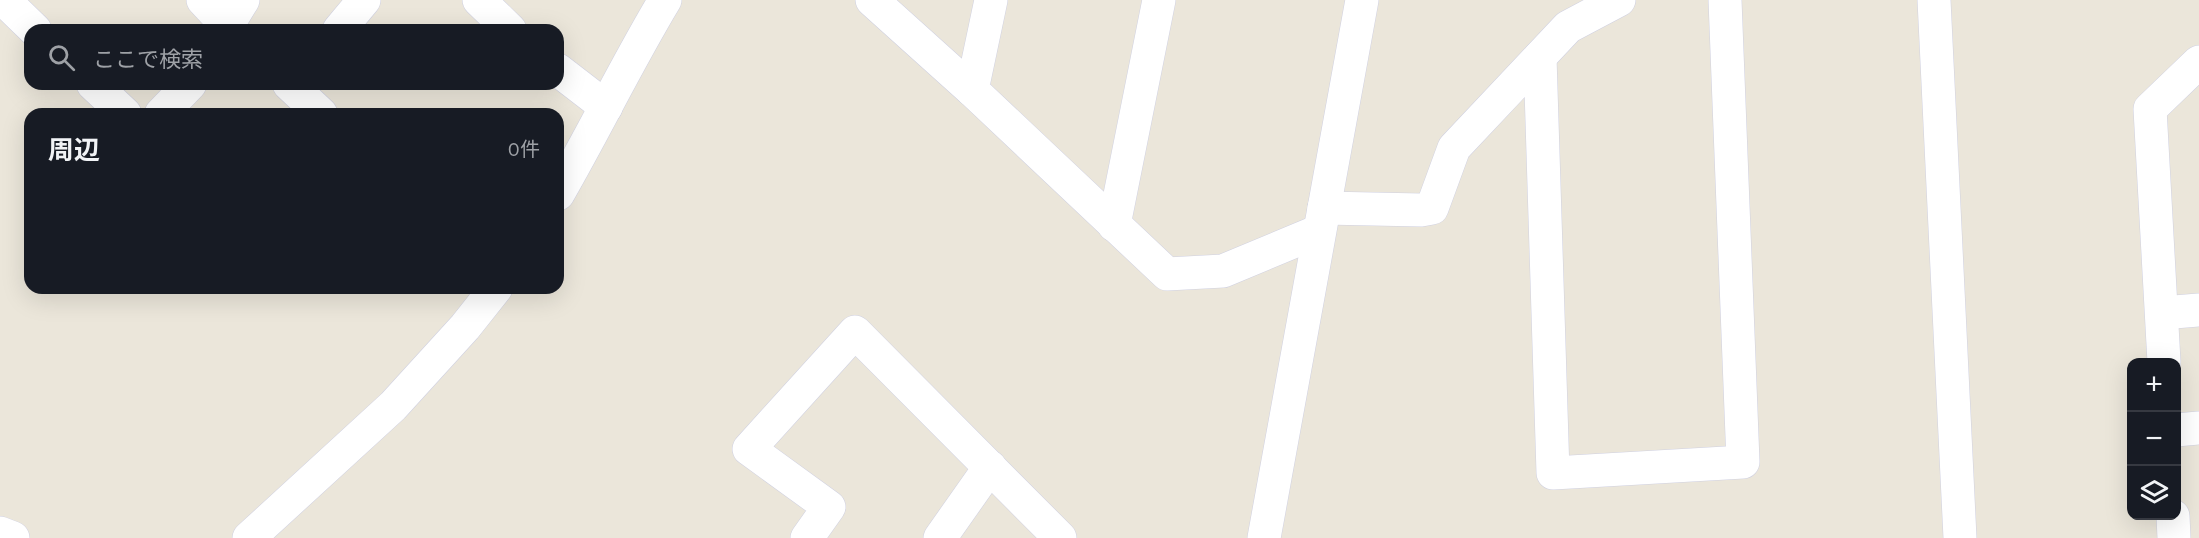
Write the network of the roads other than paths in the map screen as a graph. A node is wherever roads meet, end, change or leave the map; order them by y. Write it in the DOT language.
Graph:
graph roads {
  1 [pos="4,0"];
  2 [pos="203,0"];
  3 [pos="364,0"];
  4 [pos="479,0"];
  5 [pos="665,0"];
  6 [pos="872,0"];
  7 [pos="991,0"];
  8 [pos="1159,0"];
  9 [pos="1362,0"];
  10 [pos="1619,0"];
  11 [pos="1725,0"];
  12 [pos="1934,0"];
  13 [pos="1569,14"];
  14 [pos="234,19"];
  15 [pos="29,24"];
  16 [pos="344,24"];
  17 [pos="504,24"];
  18 [pos="1540,57"];
  19 [pos="2199,62"];
  20 [pos="564,75"];
  21 [pos="99,90"];
  22 [pos="184,90"];
  23 [pos="296,90"];
  24 [pos="972,90"];
  25 [pos="606,107"];
  26 [pos="119,108"];
  27 [pos="167,108"];
  28 [pos="315,108"];
  29 [pos="564,183"];
  30 [pos="1322,219"];
  31 [pos="1114,225"];
  32 [pos="491,294"];
  33 [pos="2199,310"];
  34 [pos="2162,313"];
  35 [pos="2164,358"];
  36 [pos="2199,428"];
  37 [pos="2181,430"];
  38 [pos="990,467"];
  39 [pos="2173,520"];
  40 [pos="0,533"];
  41 [pos="13,538"];
  42 [pos="249,538"];
  43 [pos="807,538"];
  44 [pos="940,538"];
  45 [pos="1060,538"];
  46 [pos="1264,538"];
  47 [pos="1960,538"];
  48 [pos="2174,538"];
  1 -- 15 [label="street"];
  2 -- 14 [label="street"];
  3 -- 16 [label="street"];
  4 -- 17 [label="street"];
  5 -- 25 [label="street"];
  6 -- 24 [label="street"];
  7 -- 24 [label="street"];
  8 -- 31 [label="street"];
  9 -- 30 [label="street"];
  10 -- 13 [label="street"];
  11 -- 18 [label="street"];
  12 -- 47 [label="street"];
  13 -- 18 [label="street"];
  18 -- 30 [label="street"];
  19 -- 34 [label="street"];
  20 -- 25 [label="street"];
  21 -- 26 [label="street"];
  22 -- 27 [label="street"];
  23 -- 28 [label="street"];
  24 -- 31 [label="street"];
  25 -- 29 [label="street"];
  30 -- 31 [label="street"];
  30 -- 46 [label="street"];
  32 -- 42 [label="street"];
  33 -- 34 [label="street"];
  34 -- 35 [label="street"];
  36 -- 37 [label="street"];
  38 -- 43 [label="street"];
  38 -- 44 [label="street"];
  38 -- 45 [label="street"];
  39 -- 48 [label="street"];
  40 -- 41 [label="street"];
}
